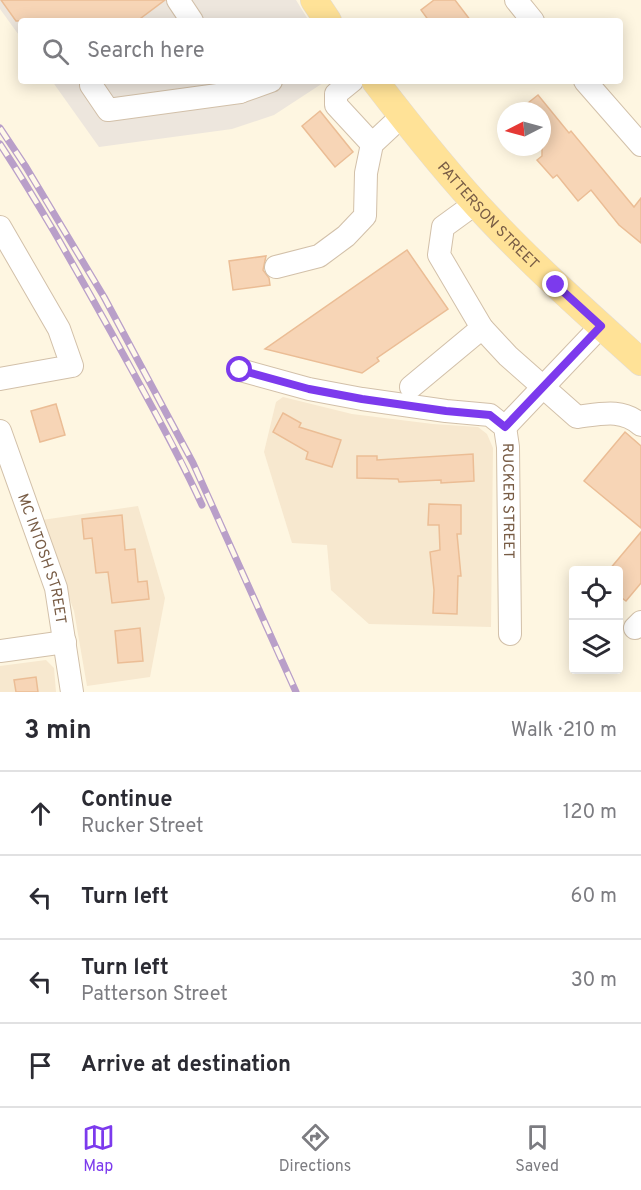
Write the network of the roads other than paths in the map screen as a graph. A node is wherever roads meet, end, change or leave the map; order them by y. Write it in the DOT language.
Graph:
graph roads {
  1 [pos="178,0"];
  2 [pos="314,0"];
  3 [pos="516,0"];
  4 [pos="190,18"];
  5 [pos="326,18"];
  6 [pos="531,18"];
  7 [pos="254,84"];
  8 [pos="348,84"];
  9 [pos="377,84"];
  10 [pos="588,84"];
  11 [pos="91,85"];
  12 [pos="237,87"];
  13 [pos="402,116"];
  14 [pos="372,144"];
  15 [pos="641,145"];
  16 [pos="476,203"];
  17 [pos="0,227"];
  18 [pos="276,267"];
  19 [pos="601,326"];
  20 [pos="482,328"];
  21 [pos="641,362"];
  22 [pos="240,370"];
  23 [pos="0,378"];
  24 [pos="411,387"];
  25 [pos="543,387"];
  26 [pos="641,425"];
  27 [pos="505,427"];
  28 [pos="0,430"];
  29 [pos="510,634"];
  30 [pos="65,642"];
  31 [pos="0,651"];
  32 [pos="72,692"];
  1 -- 4 [label="street"];
  2 -- 5 [label="main road"];
  3 -- 6 [label="street"];
  7 -- 12 [label="street"];
  8 -- 14 [label="street"];
  9 -- 13 [label="main road, PATTERSON STREET"];
  10 -- 15 [label="street"];
  11 -- 12 [label="street"];
  13 -- 14 [label="street"];
  13 -- 16 [label="main road, PATTERSON STREET"];
  14 -- 18 [label="street"];
  16 -- 19 [label="main road, PATTERSON STREET"];
  16 -- 20 [label="street"];
  17 -- 23 [label="street"];
  19 -- 21 [label="main road, PATTERSON STREET"];
  19 -- 25 [label="street"];
  20 -- 24 [label="street"];
  20 -- 25 [label="street"];
  22 -- 27 [label="street, RUCKER STREET"];
  25 -- 26 [label="street"];
  25 -- 27 [label="street"];
  27 -- 29 [label="street, RUCKER STREET"];
  28 -- 30 [label="street, MC INTOSH STREET"];
  30 -- 31 [label="street"];
  30 -- 32 [label="street, MC INTOSH STREET"];
}
